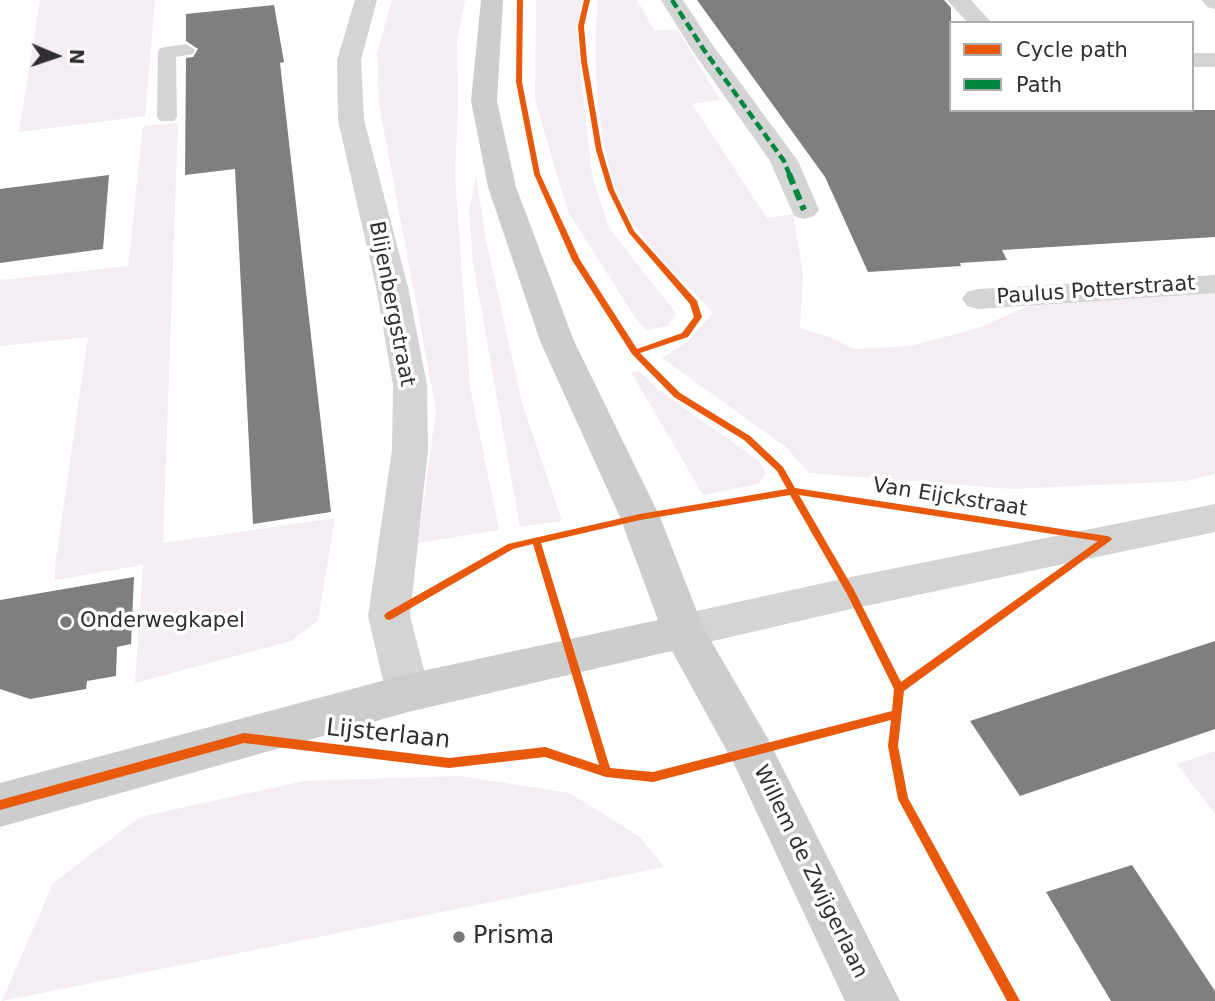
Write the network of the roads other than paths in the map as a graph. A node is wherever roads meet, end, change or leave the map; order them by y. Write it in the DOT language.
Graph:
graph roads {
  1 [pos="366,0"];
  2 [pos="492,0"];
  3 [pos="672,0"];
  4 [pos="958,0"];
  5 [pos="979,21"];
  6 [pos="186,50"];
  7 [pos="1194,60"];
  8 [pos="1215,60"];
  9 [pos="167,117"];
  10 [pos="804,210"];
  11 [pos="1215,284"];
  12 [pos="978,299"];
  13 [pos="1215,518"];
  14 [pos="683,631"];
  15 [pos="408,693"];
  16 [pos="0,804"];
  17 [pos="873,1001"];
  1 -- 15 [label="street, Blijenbergstraat"];
  2 -- 14 [label="street, Willem de Zwijgerlaan"];
  3 -- 10 [label="street"];
  4 -- 5 [label="street"];
  6 -- 9 [label="lane"];
  7 -- 8 [label="street"];
  11 -- 12 [label="street, Paulus Potterstraat"];
  13 -- 14 [label="street"];
  14 -- 15 [label="street, Lijsterlaan"];
  14 -- 17 [label="street, Willem de Zwijgerlaan"];
  15 -- 16 [label="street, Lijsterlaan"];
}
